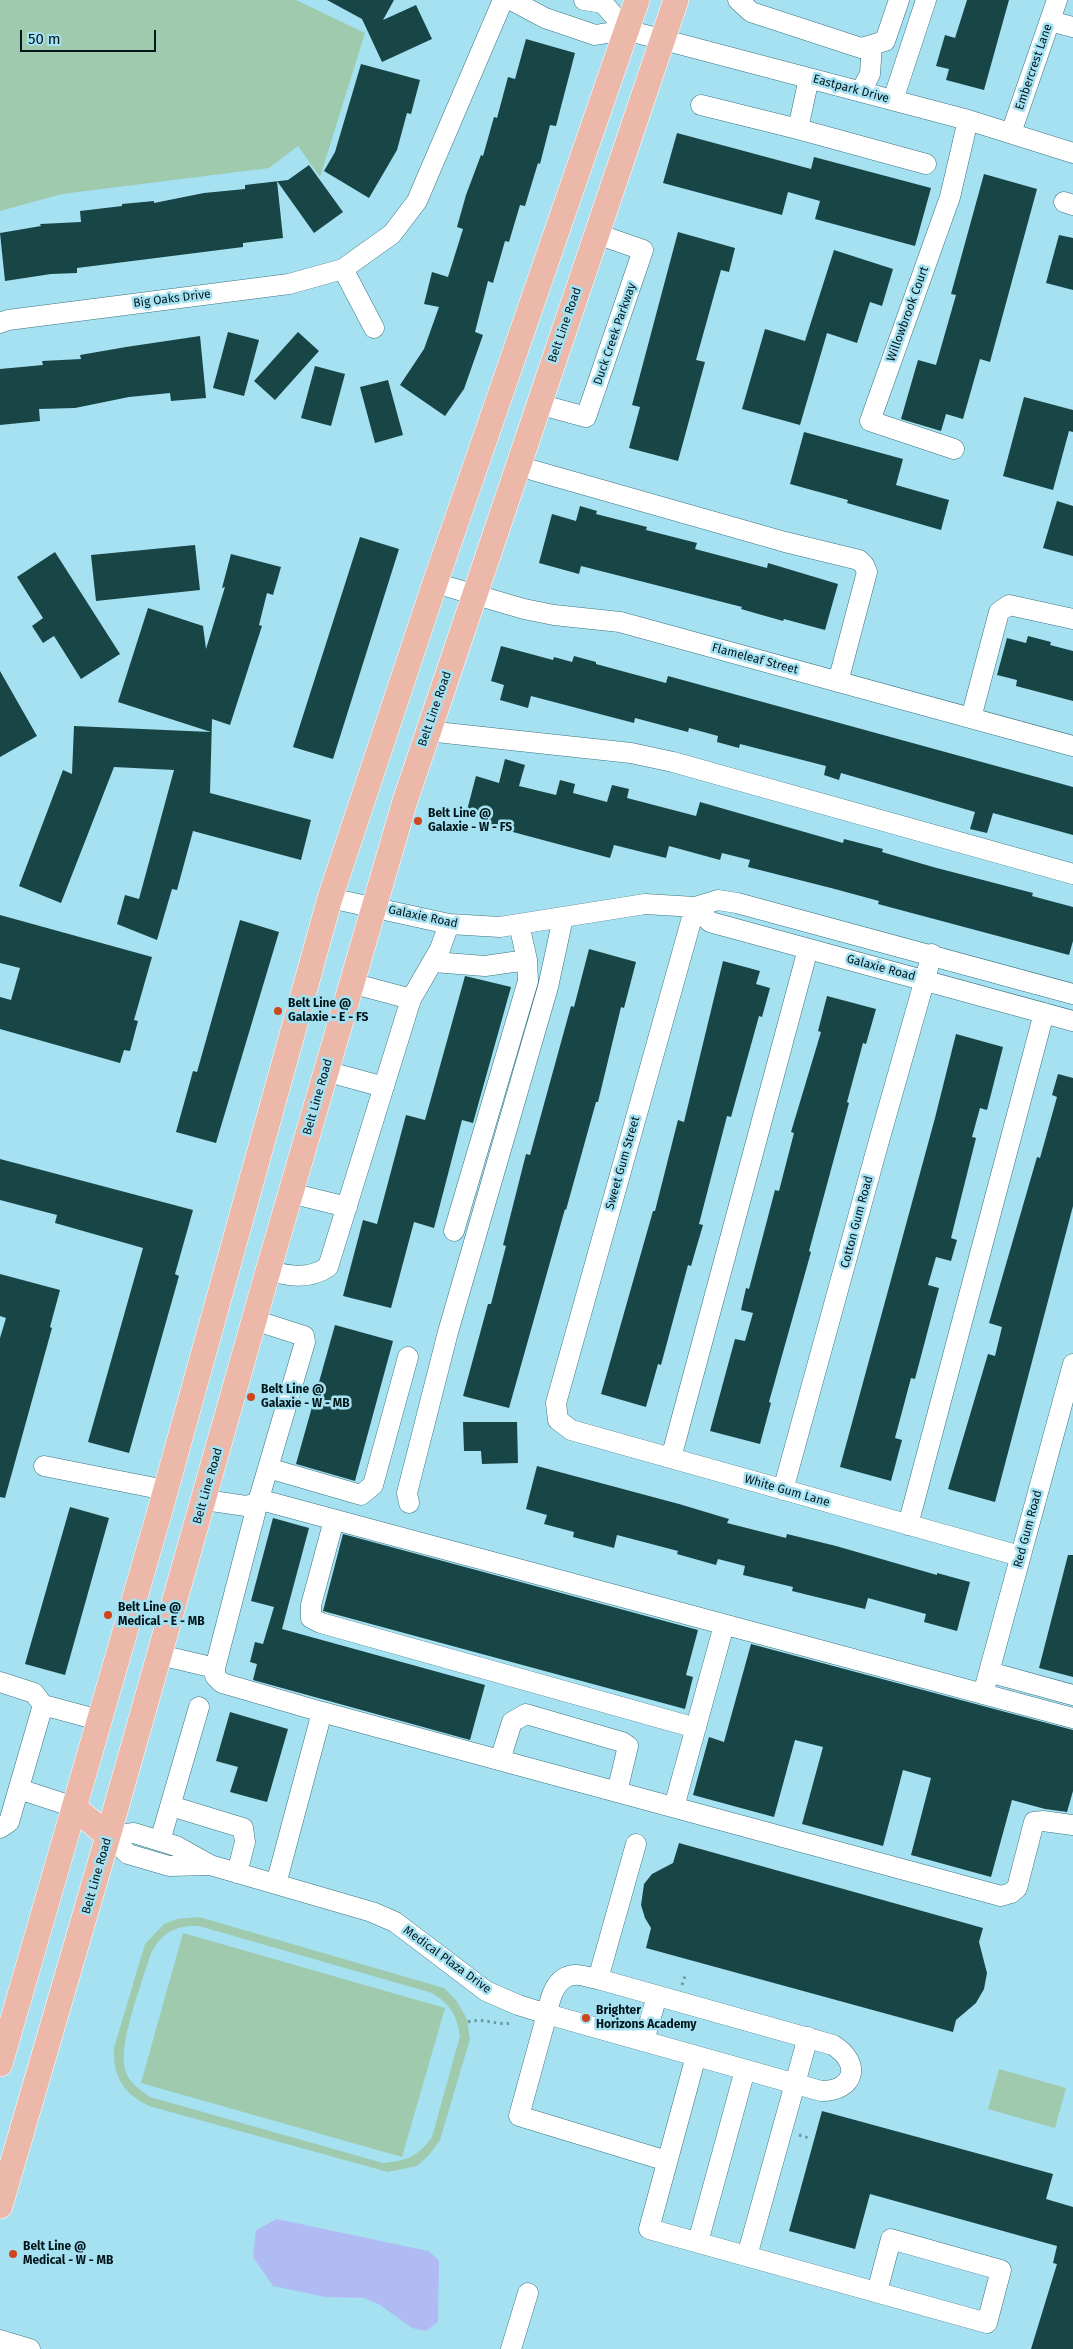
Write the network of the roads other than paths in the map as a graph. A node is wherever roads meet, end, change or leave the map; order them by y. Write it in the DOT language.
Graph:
graph roads {
  1 [pos="503,0"];
  2 [pos="511,0"];
  3 [pos="584,0"];
  4 [pos="637,0"];
  5 [pos="676,0"];
  6 [pos="738,0"];
  7 [pos="897,0"];
  8 [pos="926,0"];
  9 [pos="1057,0"];
  10 [pos="1050,21"];
  11 [pos="1073,28"];
  12 [pos="626,30"];
  13 [pos="662,40"];
  14 [pos="872,45"];
  15 [pos="809,78"];
  16 [pos="861,91"];
  17 [pos="893,100"];
  18 [pos="701,106"];
  19 [pos="968,120"];
  20 [pos="798,129"];
  21 [pos="1011,133"];
  22 [pos="1073,153"];
  23 [pos="926,164"];
  24 [pos="597,234"];
  25 [pos="343,269"];
  26 [pos="0,323"];
  27 [pos="374,328"];
  28 [pos="538,404"];
  29 [pos="954,449"];
  30 [pos="518,466"];
  31 [pos="435,583"];
  32 [pos="475,595"];
  33 [pos="1073,618"];
  34 [pos="838,682"];
  35 [pos="971,718"];
  36 [pos="428,730"];
  37 [pos="1073,746"];
  38 [pos="1073,874"];
  39 [pos="330,898"];
  40 [pos="695,906"];
  41 [pos="373,907"];
  42 [pos="559,918"];
  43 [pos="449,924"];
  44 [pos="520,924"];
  45 [pos="808,949"];
  46 [pos="932,954"];
  47 [pos="527,960"];
  48 [pos="433,962"];
  49 [pos="924,980"];
  50 [pos="351,983"];
  51 [pos="1073,994"];
  52 [pos="411,999"];
  53 [pos="1044,1012"];
  54 [pos="1073,1020"];
  55 [pos="326,1071"];
  56 [pos="384,1087"];
  57 [pos="290,1193"];
  58 [pos="347,1207"];
  59 [pos="454,1231"];
  60 [pos="268,1272"];
  61 [pos="254,1320"];
  62 [pos="408,1357"];
  63 [pos="1073,1364"];
  64 [pos="558,1420"];
  65 [pos="671,1458"];
  66 [pos="44,1466"];
  67 [pos="268,1468"];
  68 [pos="165,1490"];
  69 [pos="783,1490"];
  70 [pos="205,1500"];
  71 [pos="258,1502"];
  72 [pos="409,1503"];
  73 [pos="334,1520"];
  74 [pos="908,1525"];
  75 [pos="1020,1556"];
  76 [pos="724,1624"];
  77 [pos="160,1655"];
  78 [pos="214,1668"];
  79 [pos="989,1672"];
  80 [pos="0,1682"];
  81 [pos="983,1694"];
  82 [pos="1073,1695"];
  83 [pos="43,1705"];
  84 [pos="199,1707"];
  85 [pos="322,1712"];
  86 [pos="1073,1718"];
  87 [pos="99,1720"];
  88 [pos="696,1728"];
  89 [pos="500,1760"];
  90 [pos="19,1789"];
  91 [pos="617,1792"];
  92 [pos="171,1806"];
  93 [pos="74,1807"];
  94 [pos="674,1807"];
  95 [pos="1073,1825"];
  96 [pos="0,1828"];
  97 [pos="108,1836"];
  98 [pos="160,1841"];
  99 [pos="636,1844"];
  100 [pos="210,1865"];
  101 [pos="237,1873"];
  102 [pos="276,1884"];
  103 [pos="598,1980"];
  104 [pos="657,1996"];
  105 [pos="547,2014"];
  106 [pos="5,2030"];
  107 [pos="808,2038"];
  108 [pos="644,2041"];
  109 [pos="696,2056"];
  110 [pos="0,2064"];
  111 [pos="745,2070"];
  112 [pos="794,2084"];
  113 [pos="667,2161"];
  114 [pos="0,2206"];
  115 [pos="698,2242"];
  116 [pos="748,2256"];
  117 [pos="877,2292"];
  118 [pos="528,2293"];
  119 [pos="0,2340"];
  120 [pos="30,2349"];
  121 [pos="511,2349"];
  1 -- 25 [label="street, Big Oaks Drive"];
  2 -- 12 [label="street"];
  3 -- 12 [label="street"];
  4 -- 12 [label="main road"];
  5 -- 13 [label="main road, Belt Line Road"];
  6 -- 14 [label="street"];
  7 -- 14 [label="street"];
  8 -- 17 [label="street"];
  9 -- 10 [label="street, Embercrest Lane"];
  10 -- 11 [label="street"];
  10 -- 21 [label="street, Embercrest Lane"];
  12 -- 13 [label="street, Eastpark Drive"];
  12 -- 31 [label="main road"];
  13 -- 15 [label="street, Eastpark Drive"];
  13 -- 24 [label="main road, Belt Line Road"];
  14 -- 16 [label="street"];
  15 -- 16 [label="street, Eastpark Drive"];
  15 -- 20 [label="street"];
  16 -- 17 [label="street, Eastpark Drive"];
  17 -- 19 [label="street, Eastpark Drive"];
  18 -- 20 [label="street"];
  19 -- 21 [label="street, Eastpark Drive"];
  19 -- 29 [label="street, Willowbrook Court"];
  20 -- 23 [label="street"];
  21 -- 22 [label="street, Eastpark Drive"];
  24 -- 28 [label="main road, Belt Line Road"];
  24 -- 28 [label="street, Duck Creek Parkway"];
  25 -- 26 [label="street, Big Oaks Drive"];
  25 -- 27 [label="street"];
  28 -- 30 [label="main road, Belt Line Road"];
  30 -- 32 [label="main road, Belt Line Road"];
  30 -- 34 [label="street"];
  31 -- 32 [label="street, Flameleaf Street"];
  31 -- 39 [label="main road"];
  32 -- 34 [label="street, Flameleaf Street"];
  32 -- 36 [label="main road, Belt Line Road"];
  33 -- 35 [label="street"];
  34 -- 35 [label="street, Flameleaf Street"];
  35 -- 37 [label="street, Flameleaf Street"];
  36 -- 38 [label="street"];
  36 -- 41 [label="main road, Belt Line Road"];
  39 -- 41 [label="street, Galaxie Road"];
  39 -- 68 [label="main road"];
  40 -- 42 [label="street, Galaxie Road"];
  40 -- 45 [label="street, Galaxie Road"];
  40 -- 46 [label="street, Galaxie Road"];
  40 -- 64 [label="street, Sweet Gum Street"];
  41 -- 43 [label="street, Galaxie Road"];
  41 -- 50 [label="main road, Belt Line Road"];
  42 -- 44 [label="street, Galaxie Road"];
  42 -- 72 [label="street"];
  43 -- 44 [label="street, Galaxie Road"];
  43 -- 48 [label="street"];
  44 -- 47 [label="street"];
  45 -- 49 [label="street, Galaxie Road"];
  45 -- 65 [label="street"];
  46 -- 49 [label="street, Cotton Gum Road"];
  46 -- 51 [label="street, Galaxie Road"];
  47 -- 48 [label="street"];
  47 -- 59 [label="street"];
  48 -- 52 [label="street"];
  49 -- 53 [label="street, Galaxie Road"];
  49 -- 69 [label="street, Cotton Gum Road"];
  50 -- 52 [label="street"];
  50 -- 55 [label="main road, Belt Line Road"];
  52 -- 56 [label="street"];
  53 -- 54 [label="street, Galaxie Road"];
  53 -- 74 [label="street"];
  55 -- 56 [label="street"];
  55 -- 57 [label="main road, Belt Line Road"];
  56 -- 58 [label="street"];
  57 -- 58 [label="street"];
  57 -- 60 [label="main road, Belt Line Road"];
  58 -- 60 [label="street"];
  60 -- 61 [label="main road, Belt Line Road"];
  61 -- 67 [label="street"];
  61 -- 70 [label="main road, Belt Line Road"];
  62 -- 67 [label="street"];
  63 -- 75 [label="street, Red Gum Road"];
  64 -- 65 [label="street, White Gum Lane"];
  65 -- 69 [label="street, White Gum Lane"];
  66 -- 68 [label="street"];
  67 -- 71 [label="street"];
  68 -- 70 [label="main road"];
  68 -- 87 [label="main road"];
  69 -- 74 [label="street, White Gum Lane"];
  70 -- 71 [label="street"];
  70 -- 77 [label="main road, Belt Line Road"];
  71 -- 73 [label="street"];
  71 -- 78 [label="street"];
  73 -- 76 [label="street"];
  73 -- 88 [label="street"];
  74 -- 75 [label="street, White Gum Lane"];
  75 -- 79 [label="street, Red Gum Road"];
  76 -- 81 [label="street"];
  76 -- 88 [label="street"];
  77 -- 78 [label="street"];
  77 -- 97 [label="main road, Belt Line Road"];
  78 -- 85 [label="street"];
  79 -- 81 [label="street, Red Gum Road"];
  79 -- 82 [label="street"];
  80 -- 83 [label="street"];
  81 -- 86 [label="street"];
  83 -- 87 [label="street"];
  83 -- 90 [label="street"];
  84 -- 92 [label="street"];
  85 -- 89 [label="street"];
  85 -- 102 [label="street"];
  87 -- 93 [label="main road"];
  88 -- 94 [label="street"];
  89 -- 91 [label="street"];
  89 -- 91 [label="street"];
  90 -- 93 [label="street"];
  90 -- 96 [label="street"];
  91 -- 94 [label="street"];
  92 -- 98 [label="street"];
  92 -- 101 [label="street"];
  93 -- 97 [label="main road"];
  93 -- 106 [label="main road"];
  94 -- 95 [label="street"];
  97 -- 98 [label="street, Medical Plaza Drive"];
  97 -- 100 [label="street, Medical Plaza Drive"];
  97 -- 114 [label="main road, Belt Line Road"];
  98 -- 100 [label="street, Medical Plaza Drive"];
  99 -- 103 [label="street"];
  100 -- 101 [label="street, Medical Plaza Drive"];
  101 -- 102 [label="street, Medical Plaza Drive"];
  102 -- 105 [label="street, Medical Plaza Drive"];
  103 -- 104 [label="street"];
  103 -- 105 [label="street"];
  104 -- 107 [label="street"];
  104 -- 108 [label="street"];
  105 -- 108 [label="street, Medical Plaza Drive"];
  105 -- 113 [label="street"];
  106 -- 110 [label="main road"];
  107 -- 112 [label="street"];
  107 -- 112 [label="street, Medical Plaza Drive"];
  108 -- 109 [label="street, Medical Plaza Drive"];
  109 -- 111 [label="street, Medical Plaza Drive"];
  109 -- 113 [label="street"];
  111 -- 112 [label="street, Medical Plaza Drive"];
  111 -- 115 [label="street"];
  112 -- 116 [label="street"];
  113 -- 115 [label="street"];
  115 -- 116 [label="street"];
  116 -- 117 [label="street"];
  117 -- 117 [label="street"];
  118 -- 121 [label="street"];
  119 -- 120 [label="street"];
}
